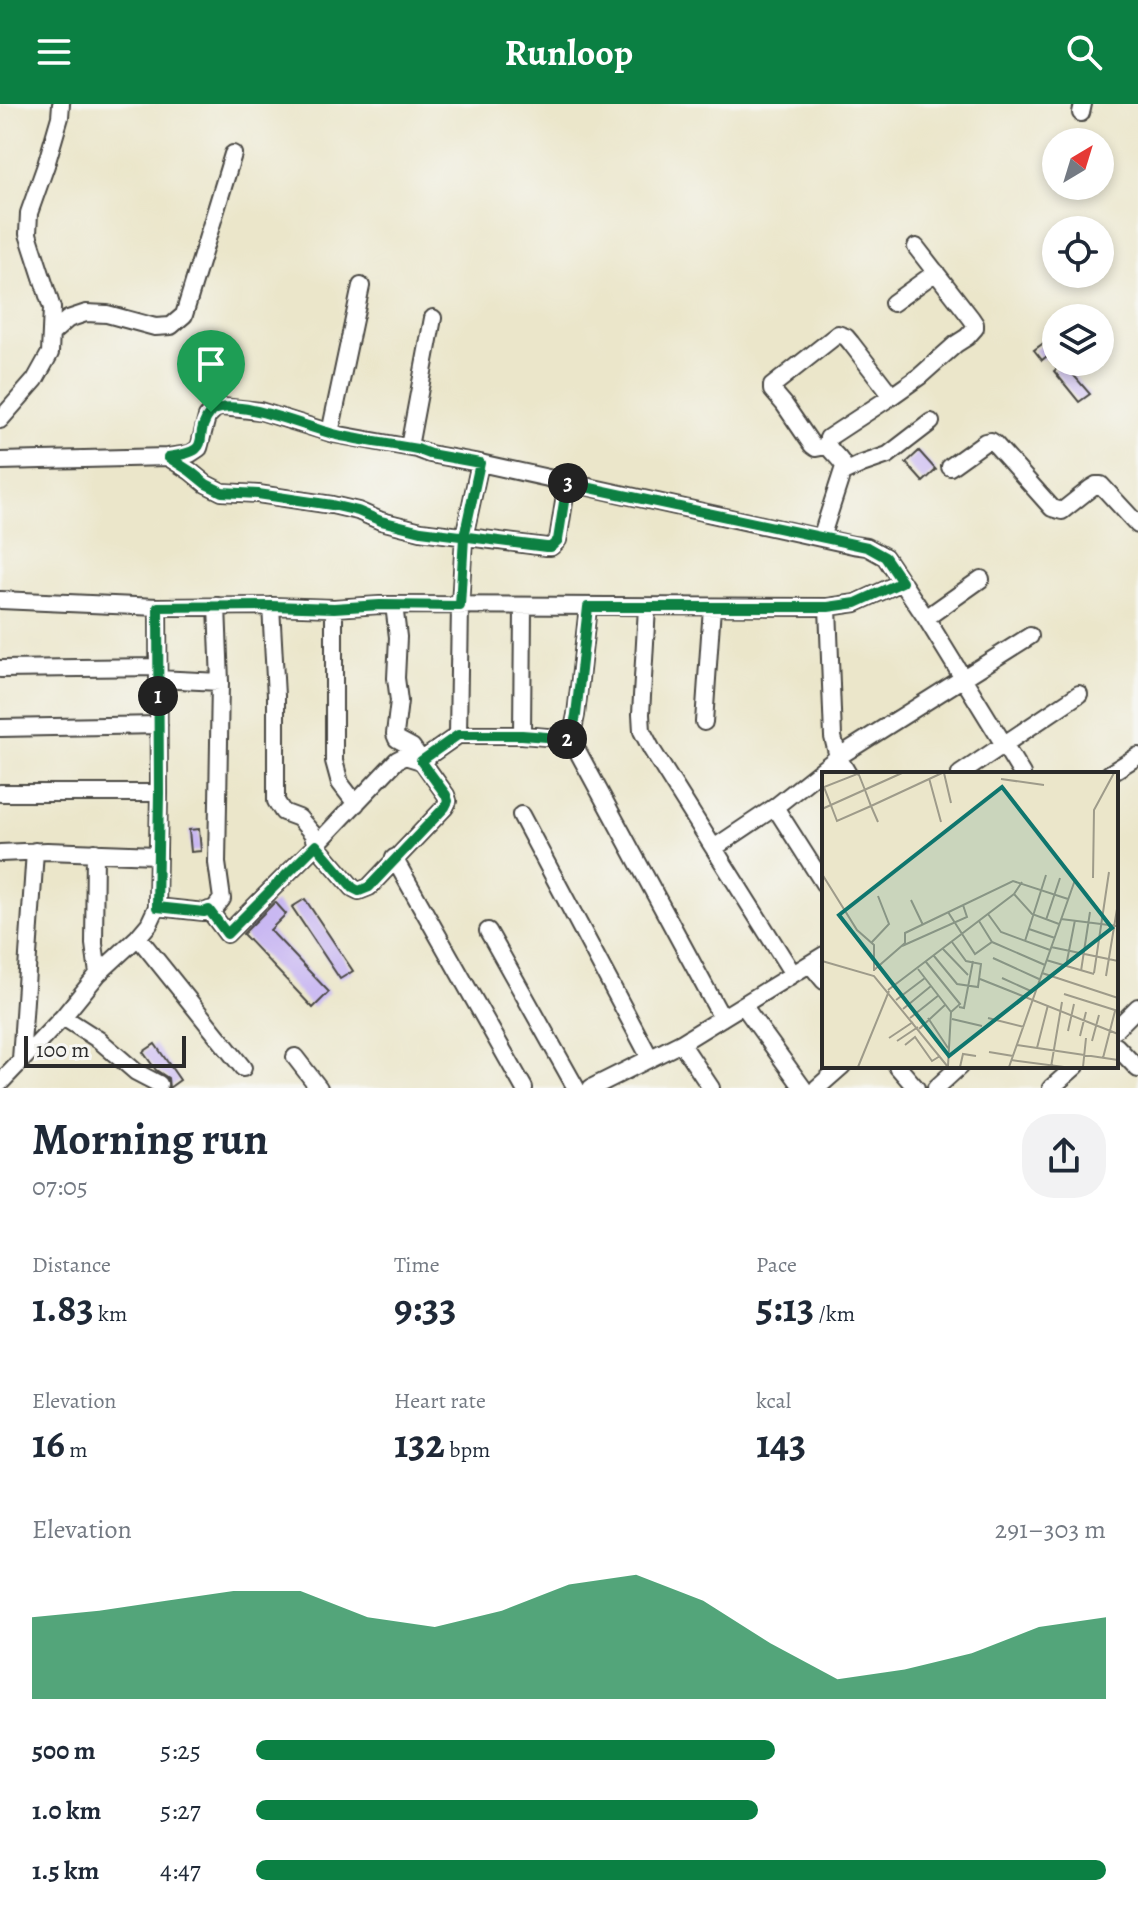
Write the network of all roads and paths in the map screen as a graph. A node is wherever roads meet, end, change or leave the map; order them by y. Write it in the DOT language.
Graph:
graph roads {
  1 [pos="61,104"];
  2 [pos="233,154"];
  3 [pos="916,247"];
  4 [pos="936,272"];
  5 [pos="361,286"];
  6 [pos="893,303"];
  7 [pos="433,318"];
  8 [pos="51,334"];
  9 [pos="889,398"];
  10 [pos="0,420"];
  11 [pos="931,422"];
  12 [pos="330,433"];
  13 [pos="827,446"];
  14 [pos="409,447"];
  15 [pos="168,457"];
  16 [pos="0,461"];
  17 [pos="480,463"];
  18 [pos="950,467"];
  19 [pos="843,473"];
  20 [pos="567,483"];
  21 [pos="1138,525"];
  22 [pos="464,537"];
  23 [pos="821,538"];
  24 [pos="981,579"];
  25 [pos="902,582"];
  26 [pos="0,600"];
  27 [pos="394,605"];
  28 [pos="217,606"];
  29 [pos="271,606"];
  30 [pos="460,606"];
  31 [pos="523,606"];
  32 [pos="158,607"];
  33 [pos="588,607"];
  34 [pos="647,607"];
  35 [pos="712,607"];
  36 [pos="828,607"];
  37 [pos="334,608"];
  38 [pos="926,618"];
  39 [pos="1030,636"];
  40 [pos="0,669"];
  41 [pos="158,673"];
  42 [pos="963,678"];
  43 [pos="220,682"];
  44 [pos="1079,694"];
  45 [pos="704,722"];
  46 [pos="159,725"];
  47 [pos="0,728"];
  48 [pos="458,735"];
  49 [pos="522,735"];
  50 [pos="571,739"];
  51 [pos="1004,745"];
  52 [pos="1138,756"];
  53 [pos="838,757"];
  54 [pos="421,761"];
  55 [pos="847,772"];
  56 [pos="963,772"];
  57 [pos="1021,772"];
  58 [pos="1112,772"];
  59 [pos="0,793"];
  60 [pos="159,793"];
  61 [pos="356,804"];
  62 [pos="775,807"];
  63 [pos="521,815"];
  64 [pos="316,845"];
  65 [pos="714,848"];
  66 [pos="35,851"];
  67 [pos="95,852"];
  68 [pos="0,853"];
  69 [pos="157,855"];
  70 [pos="394,858"];
  71 [pos="822,881"];
  72 [pos="157,907"];
  73 [pos="209,910"];
  74 [pos="488,931"];
  75 [pos="138,937"];
  76 [pos="817,959"];
  77 [pos="98,974"];
  78 [pos="793,974"];
  79 [pos="743,1005"];
  80 [pos="1138,1007"];
  81 [pos="63,1017"];
  82 [pos="722,1018"];
  83 [pos="1118,1027"];
  84 [pos="681,1043"];
  85 [pos="1118,1048"];
  86 [pos="295,1057"];
  87 [pos="650,1058"];
  88 [pos="21,1060"];
  89 [pos="243,1068"];
  90 [pos="840,1068"];
  91 [pos="899,1068"];
  92 [pos="958,1068"];
  93 [pos="1074,1068"];
  94 [pos="1138,1069"];
  95 [pos="0,1083"];
  96 [pos="159,1084"];
  97 [pos="319,1088"];
  98 [pos="524,1088"];
  99 [pos="576,1088"];
  100 [pos="591,1088"];
  101 [pos="711,1088"];
  102 [pos="803,1088"];
  103 [pos="817,1088"];
  104 [pos="916,1088"];
  105 [pos="936,1088"];
  106 [pos="1051,1088"];
  1 -- 8 [label="street"];
  2 -- 8 [label="street"];
  3 -- 4 [label="street"];
  4 -- 6 [label="street"];
  4 -- 9 [label="street"];
  5 -- 12 [label="street"];
  7 -- 14 [label="street"];
  8 -- 10 [label="street"];
  9 -- 13 [label="street"];
  9 -- 13 [label="street"];
  11 -- 19 [label="street"];
  12 -- 14 [label="street"];
  12 -- 15 [label="street"];
  13 -- 19 [label="street"];
  14 -- 17 [label="street"];
  15 -- 16 [label="street"];
  15 -- 22 [label="street"];
  17 -- 20 [label="street"];
  17 -- 22 [label="street"];
  18 -- 21 [label="street"];
  19 -- 23 [label="street"];
  20 -- 22 [label="street"];
  20 -- 23 [label="street"];
  22 -- 30 [label="street"];
  23 -- 25 [label="street"];
  24 -- 38 [label="street"];
  25 -- 36 [label="street"];
  25 -- 38 [label="street"];
  26 -- 32 [label="street"];
  27 -- 30 [label="street"];
  27 -- 37 [label="street"];
  27 -- 54 [label="street"];
  28 -- 29 [label="street"];
  28 -- 32 [label="street"];
  28 -- 43 [label="street"];
  29 -- 37 [label="street"];
  29 -- 64 [label="street"];
  30 -- 31 [label="street"];
  30 -- 48 [label="street"];
  31 -- 33 [label="street"];
  31 -- 49 [label="street"];
  32 -- 41 [label="street"];
  33 -- 34 [label="street"];
  33 -- 50 [label="street"];
  34 -- 35 [label="street"];
  34 -- 65 [label="street"];
  35 -- 36 [label="street"];
  35 -- 45 [label="street"];
  36 -- 53 [label="street"];
  37 -- 61 [label="street"];
  38 -- 42 [label="street"];
  39 -- 42 [label="street"];
  40 -- 41 [label="street"];
  41 -- 43 [label="street"];
  41 -- 46 [label="street"];
  42 -- 51 [label="street"];
  42 -- 53 [label="street"];
  43 -- 73 [label="street"];
  44 -- 51 [label="street"];
  46 -- 47 [label="street"];
  46 -- 60 [label="street"];
  48 -- 49 [label="street"];
  48 -- 54 [label="street"];
  49 -- 50 [label="street"];
  50 -- 82 [label="street"];
  51 -- 56 [label="street"];
  51 -- 57 [label="street"];
  52 -- 58 [label="street"];
  53 -- 55 [label="street"];
  53 -- 62 [label="street"];
  54 -- 61 [label="street"];
  54 -- 70 [label="street"];
  59 -- 60 [label="street"];
  60 -- 69 [label="street"];
  61 -- 64 [label="street"];
  62 -- 65 [label="street"];
  62 -- 71 [label="street"];
  63 -- 87 [label="street"];
  64 -- 70 [label="street"];
  64 -- 73 [label="street"];
  65 -- 78 [label="street"];
  66 -- 67 [label="street"];
  66 -- 68 [label="street"];
  66 -- 88 [label="street"];
  67 -- 69 [label="street"];
  67 -- 77 [label="street"];
  69 -- 72 [label="street"];
  70 -- 98 [label="street"];
  72 -- 73 [label="street"];
  72 -- 75 [label="street"];
  74 -- 99 [label="street"];
  75 -- 77 [label="street"];
  75 -- 89 [label="street"];
  76 -- 78 [label="street"];
  77 -- 81 [label="street"];
  78 -- 79 [label="street"];
  79 -- 82 [label="street"];
  79 -- 102 [label="street"];
  80 -- 83 [label="street"];
  81 -- 88 [label="street"];
  81 -- 96 [label="street"];
  82 -- 84 [label="street"];
  84 -- 87 [label="street"];
  84 -- 101 [label="street"];
  85 -- 94 [label="street"];
  86 -- 97 [label="street"];
  87 -- 100 [label="street"];
  88 -- 95 [label="street"];
  90 -- 103 [label="street"];
  91 -- 104 [label="street"];
  92 -- 105 [label="street"];
  93 -- 106 [label="street"];
}
